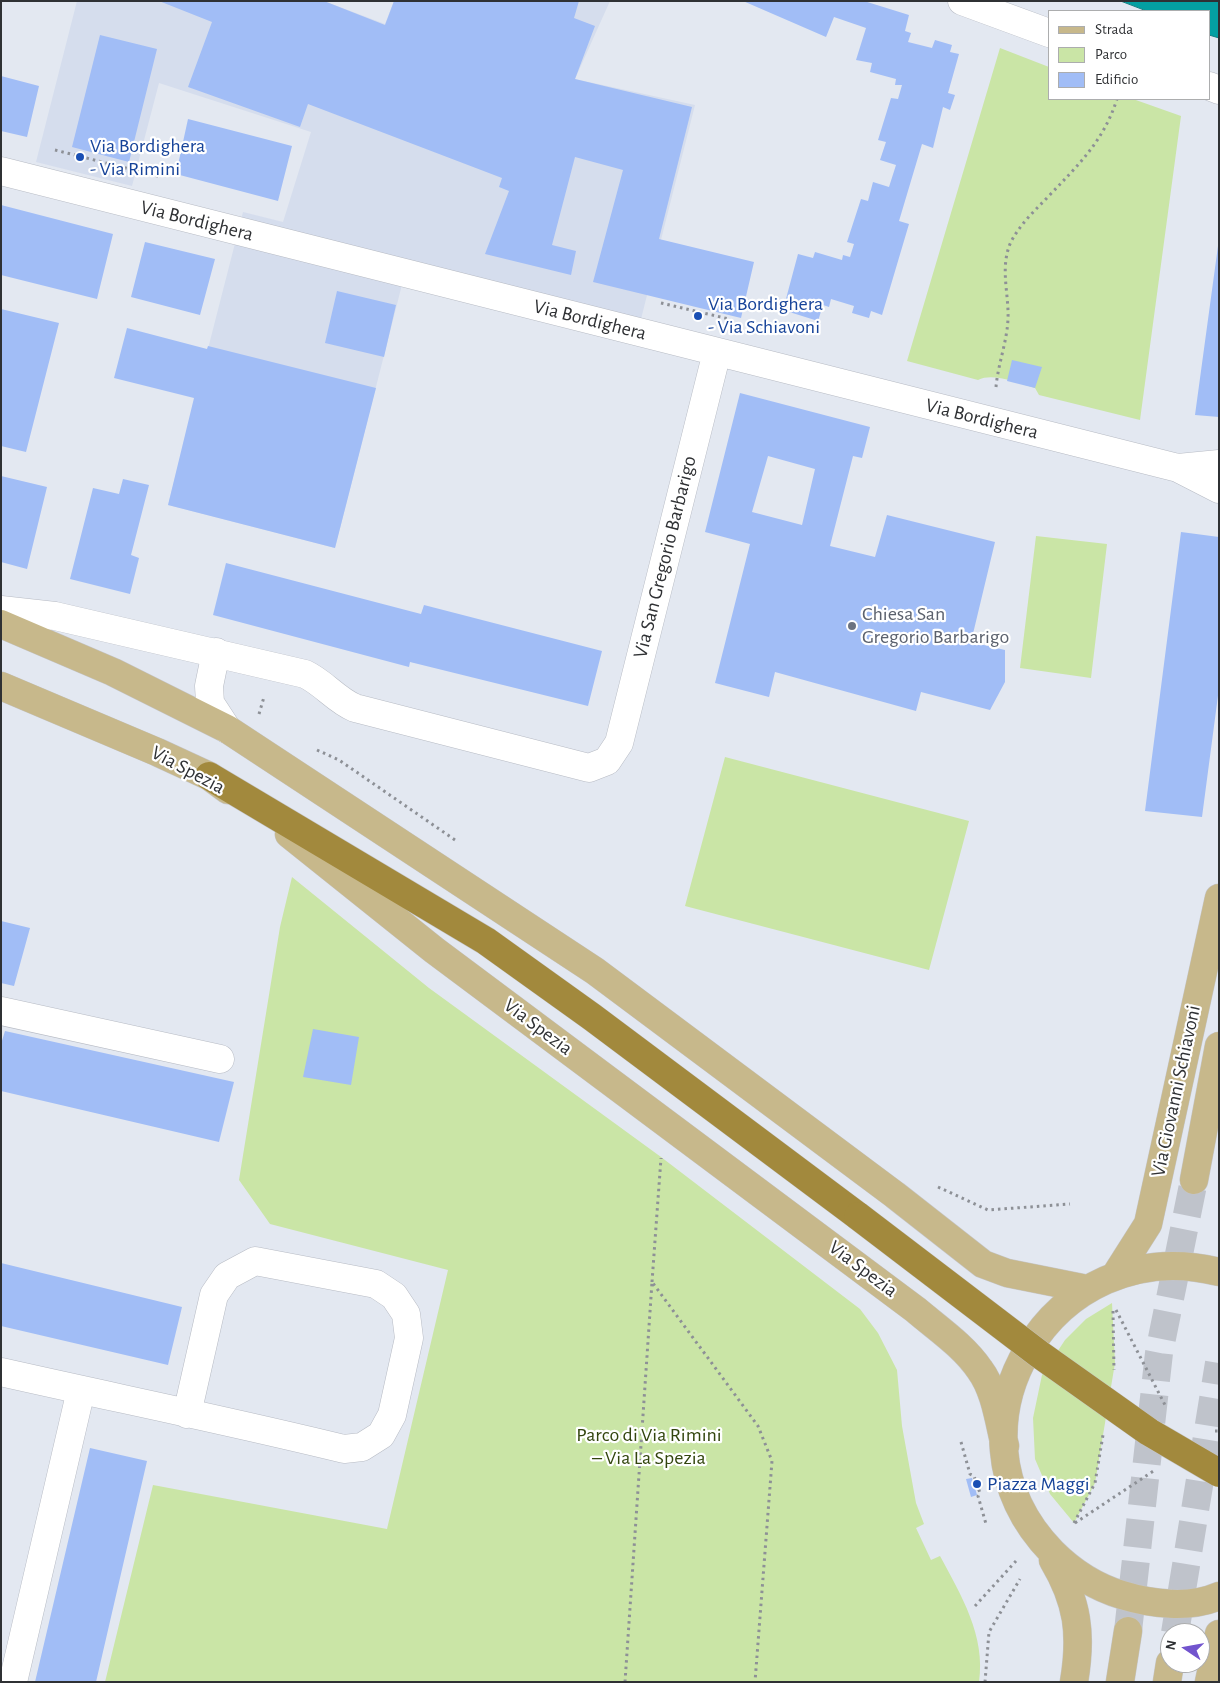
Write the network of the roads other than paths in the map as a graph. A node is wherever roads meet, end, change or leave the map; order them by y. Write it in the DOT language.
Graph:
graph roads {
  1 [pos="962,1"];
  2 [pos="1048,33"];
  3 [pos="1,171"];
  4 [pos="717,352"];
  5 [pos="1219,464"];
  6 [pos="1178,468"];
  7 [pos="1219,489"];
  8 [pos="1,610"];
  9 [pos="1,624"];
  10 [pos="216,652"];
  11 [pos="1,686"];
  12 [pos="227,729"];
  13 [pos="209,776"];
  14 [pos="1219,898"];
  15 [pos="1,1012"];
  16 [pos="1219,1046"];
  17 [pos="220,1059"];
  18 [pos="1194,1180"];
  19 [pos="1219,1272"];
  20 [pos="1115,1276"];
  21 [pos="1087,1289"];
  22 [pos="1,1372"];
  23 [pos="81,1390"];
  24 [pos="187,1414"];
  25 [pos="1005,1446"];
  26 [pos="1219,1473"];
  27 [pos="1044,1543"];
  28 [pos="1219,1596"];
  29 [pos="1128,1631"];
  30 [pos="1219,1634"];
  31 [pos="1,1678"];
  32 [pos="14,1681"];
  33 [pos="1074,1682"];
  34 [pos="1120,1682"];
  35 [pos="1209,1682"];
  1 -- 2 [label="street"];
  3 -- 4 [label="street, Via Bordighera"];
  4 -- 6 [label="street, Via Bordighera"];
  4 -- 10 [label="street, Via San Gregorio Barbarigo"];
  5 -- 6 [label="street, Via Bordighera"];
  6 -- 7 [label="street, Via Bordighera"];
  8 -- 10 [label="street"];
  9 -- 12 [label="main road"];
  10 -- 12 [label="street"];
  11 -- 13 [label="main road, Via Spezia"];
  12 -- 21 [label="main road"];
  13 -- 25 [label="main road, Via Spezia"];
  13 -- 26 [label="highway, bridge"];
  14 -- 20 [label="main road, Via Giovanni Schiavoni"];
  15 -- 17 [label="street"];
  16 -- 18 [label="main road"];
  19 -- 20 [label="main road"];
  20 -- 21 [label="main road"];
  21 -- 25 [label="main road"];
  22 -- 23 [label="street"];
  23 -- 24 [label="street"];
  23 -- 32 [label="street"];
  24 -- 24 [label="street"];
  25 -- 27 [label="main road"];
  27 -- 28 [label="main road"];
  27 -- 33 [label="main road"];
  29 -- 34 [label="main road"];
  30 -- 35 [label="main road"];
  31 -- 32 [label="street"];
}
